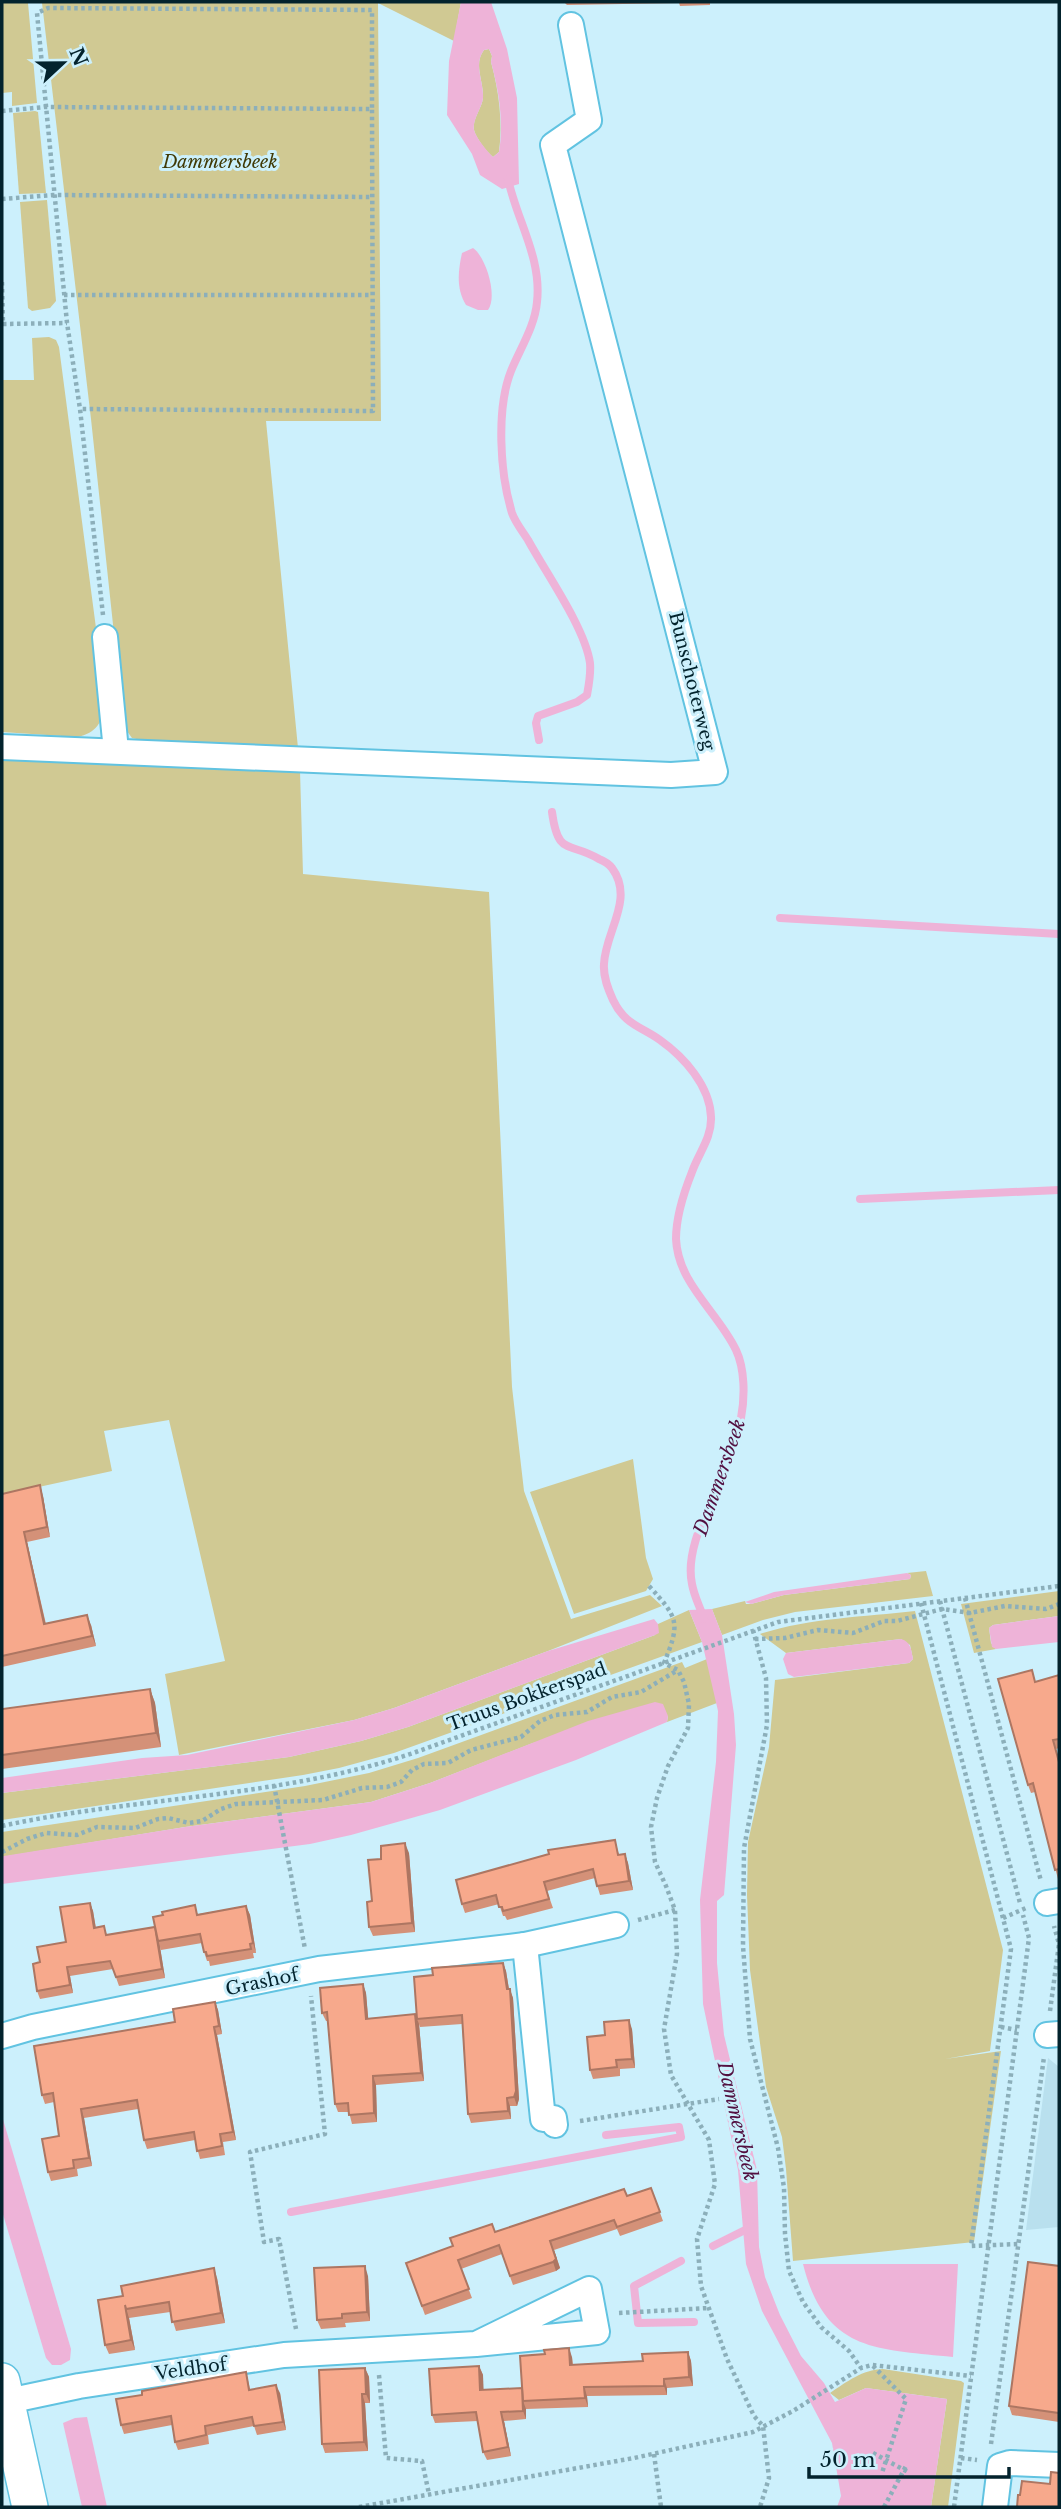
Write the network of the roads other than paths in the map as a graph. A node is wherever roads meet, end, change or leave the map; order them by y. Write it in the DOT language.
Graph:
graph roads {
  1 [pos="571,25"];
  2 [pos="106,637"];
  3 [pos="2,747"];
  4 [pos="116,751"];
  5 [pos="616,1925"];
  6 [pos="525,1945"];
  7 [pos="2,2036"];
  8 [pos="555,2125"];
  9 [pos="476,2344"];
  10 [pos="5,2391"];
  11 [pos="1059,2465"];
  12 [pos="30,2507"];
  13 [pos="995,2507"];
  1 -- 4 [label="street, Bunschoterweg"];
  2 -- 4 [label="street"];
  3 -- 4 [label="street, Bunschoterweg"];
  5 -- 6 [label="street, Grashof"];
  6 -- 7 [label="street, Grashof"];
  6 -- 8 [label="street"];
  9 -- 10 [label="street, Veldhof"];
  10 -- 12 [label="street"];
  11 -- 13 [label="street"];
}
